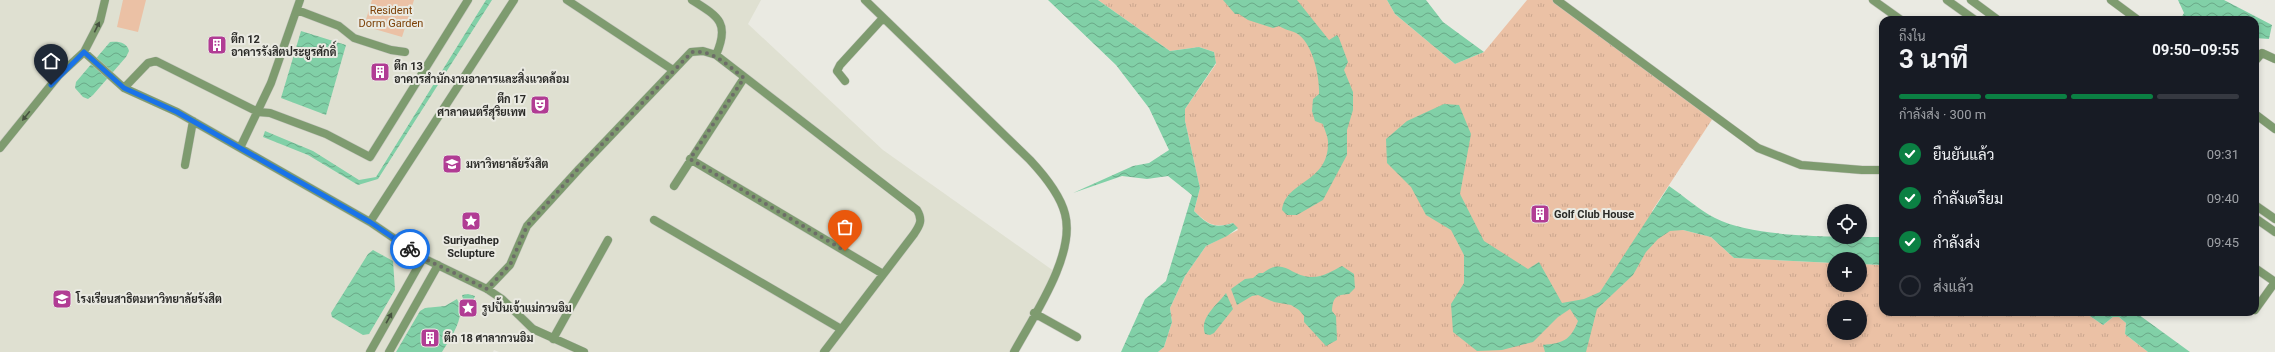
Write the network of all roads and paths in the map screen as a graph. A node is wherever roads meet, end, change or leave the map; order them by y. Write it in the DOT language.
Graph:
graph roads {
  1 [pos="105,0"];
  2 [pos="300,0"];
  3 [pos="468,0"];
  4 [pos="514,0"];
  5 [pos="567,0"];
  6 [pos="692,0"];
  7 [pos="865,0"];
  8 [pos="1557,0"];
  9 [pos="1873,0"];
  10 [pos="1947,0"];
  11 [pos="1971,0"];
  12 [pos="2111,0"];
  13 [pos="297,10"];
  14 [pos="1895,16"];
  15 [pos="1969,16"];
  16 [pos="1993,16"];
  17 [pos="2133,16"];
  18 [pos="883,18"];
  19 [pos="84,52"];
  20 [pos="405,52"];
  21 [pos="716,55"];
  22 [pos="2259,56"];
  23 [pos="2275,59"];
  24 [pos="673,70"];
  25 [pos="744,78"];
  26 [pos="845,81"];
  27 [pos="121,86"];
  28 [pos="258,112"];
  29 [pos="2259,117"];
  30 [pos="193,121"];
  31 [pos="2275,129"];
  32 [pos="0,148"];
  33 [pos="240,148"];
  34 [pos="690,159"];
  35 [pos="185,165"];
  36 [pos="1879,170"];
  37 [pos="674,186"];
  38 [pos="2259,208"];
  39 [pos="2275,219"];
  40 [pos="654,220"];
  41 [pos="2259,221"];
  42 [pos="370,222"];
  43 [pos="2275,232"];
  44 [pos="608,240"];
  45 [pos="423,258"];
  46 [pos="438,265"];
  47 [pos="2259,271"];
  48 [pos="883,274"];
  49 [pos="487,289"];
  50 [pos="2259,305"];
  51 [pos="1034,314"];
  52 [pos="841,329"];
  53 [pos="1077,336"];
  54 [pos="554,339"];
  55 [pos="370,352"];
  56 [pos="389,352"];
  57 [pos="584,352"];
  58 [pos="824,352"];
  59 [pos="1014,352"];
  19 -- 1 [label="street, one-way"];
  2 -- 13 [label="street"];
  3 -- 28 [label="street"];
  4 -- 42 [label="street"];
  5 -- 24 [label="street"];
  6 -- 21 [label="street"];
  7 -- 18 [label="street"];
  8 -- 36 [label="street"];
  9 -- 14 [label="street"];
  10 -- 15 [label="street"];
  11 -- 16 [label="street"];
  12 -- 17 [label="street"];
  13 -- 20 [label="street"];
  13 -- 28 [label="street"];
  18 -- 26 [label="street"];
  18 -- 51 [label="street"];
  19 -- 27 [label="street"];
  19 -- 32 [label="street, one-way"];
  21 -- 24 [label="street"];
  21 -- 25 [label="street"];
  22 -- 23 [label="street"];
  24 -- 49 [label="street"];
  25 -- 34 [label="street"];
  25 -- 48 [label="street"];
  27 -- 28 [label="street"];
  27 -- 30 [label="street"];
  28 -- 33 [label="street"];
  29 -- 31 [label="street"];
  30 -- 33 [label="street"];
  30 -- 35 [label="street"];
  33 -- 42 [label="street"];
  34 -- 37 [label="street"];
  34 -- 48 [label="street"];
  38 -- 39 [label="street"];
  40 -- 52 [label="street"];
  41 -- 43 [label="street"];
  42 -- 45 [label="street"];
  44 -- 54 [label="street"];
  45 -- 46 [label="street"];
  55 -- 45 [label="street, one-way"];
  46 -- 49 [label="street"];
  46 -- 56 [label="street"];
  47 -- 50 [label="street"];
  48 -- 52 [label="street"];
  49 -- 54 [label="street"];
  51 -- 53 [label="street"];
  51 -- 59 [label="street"];
  52 -- 58 [label="street"];
  54 -- 57 [label="street"];
}
